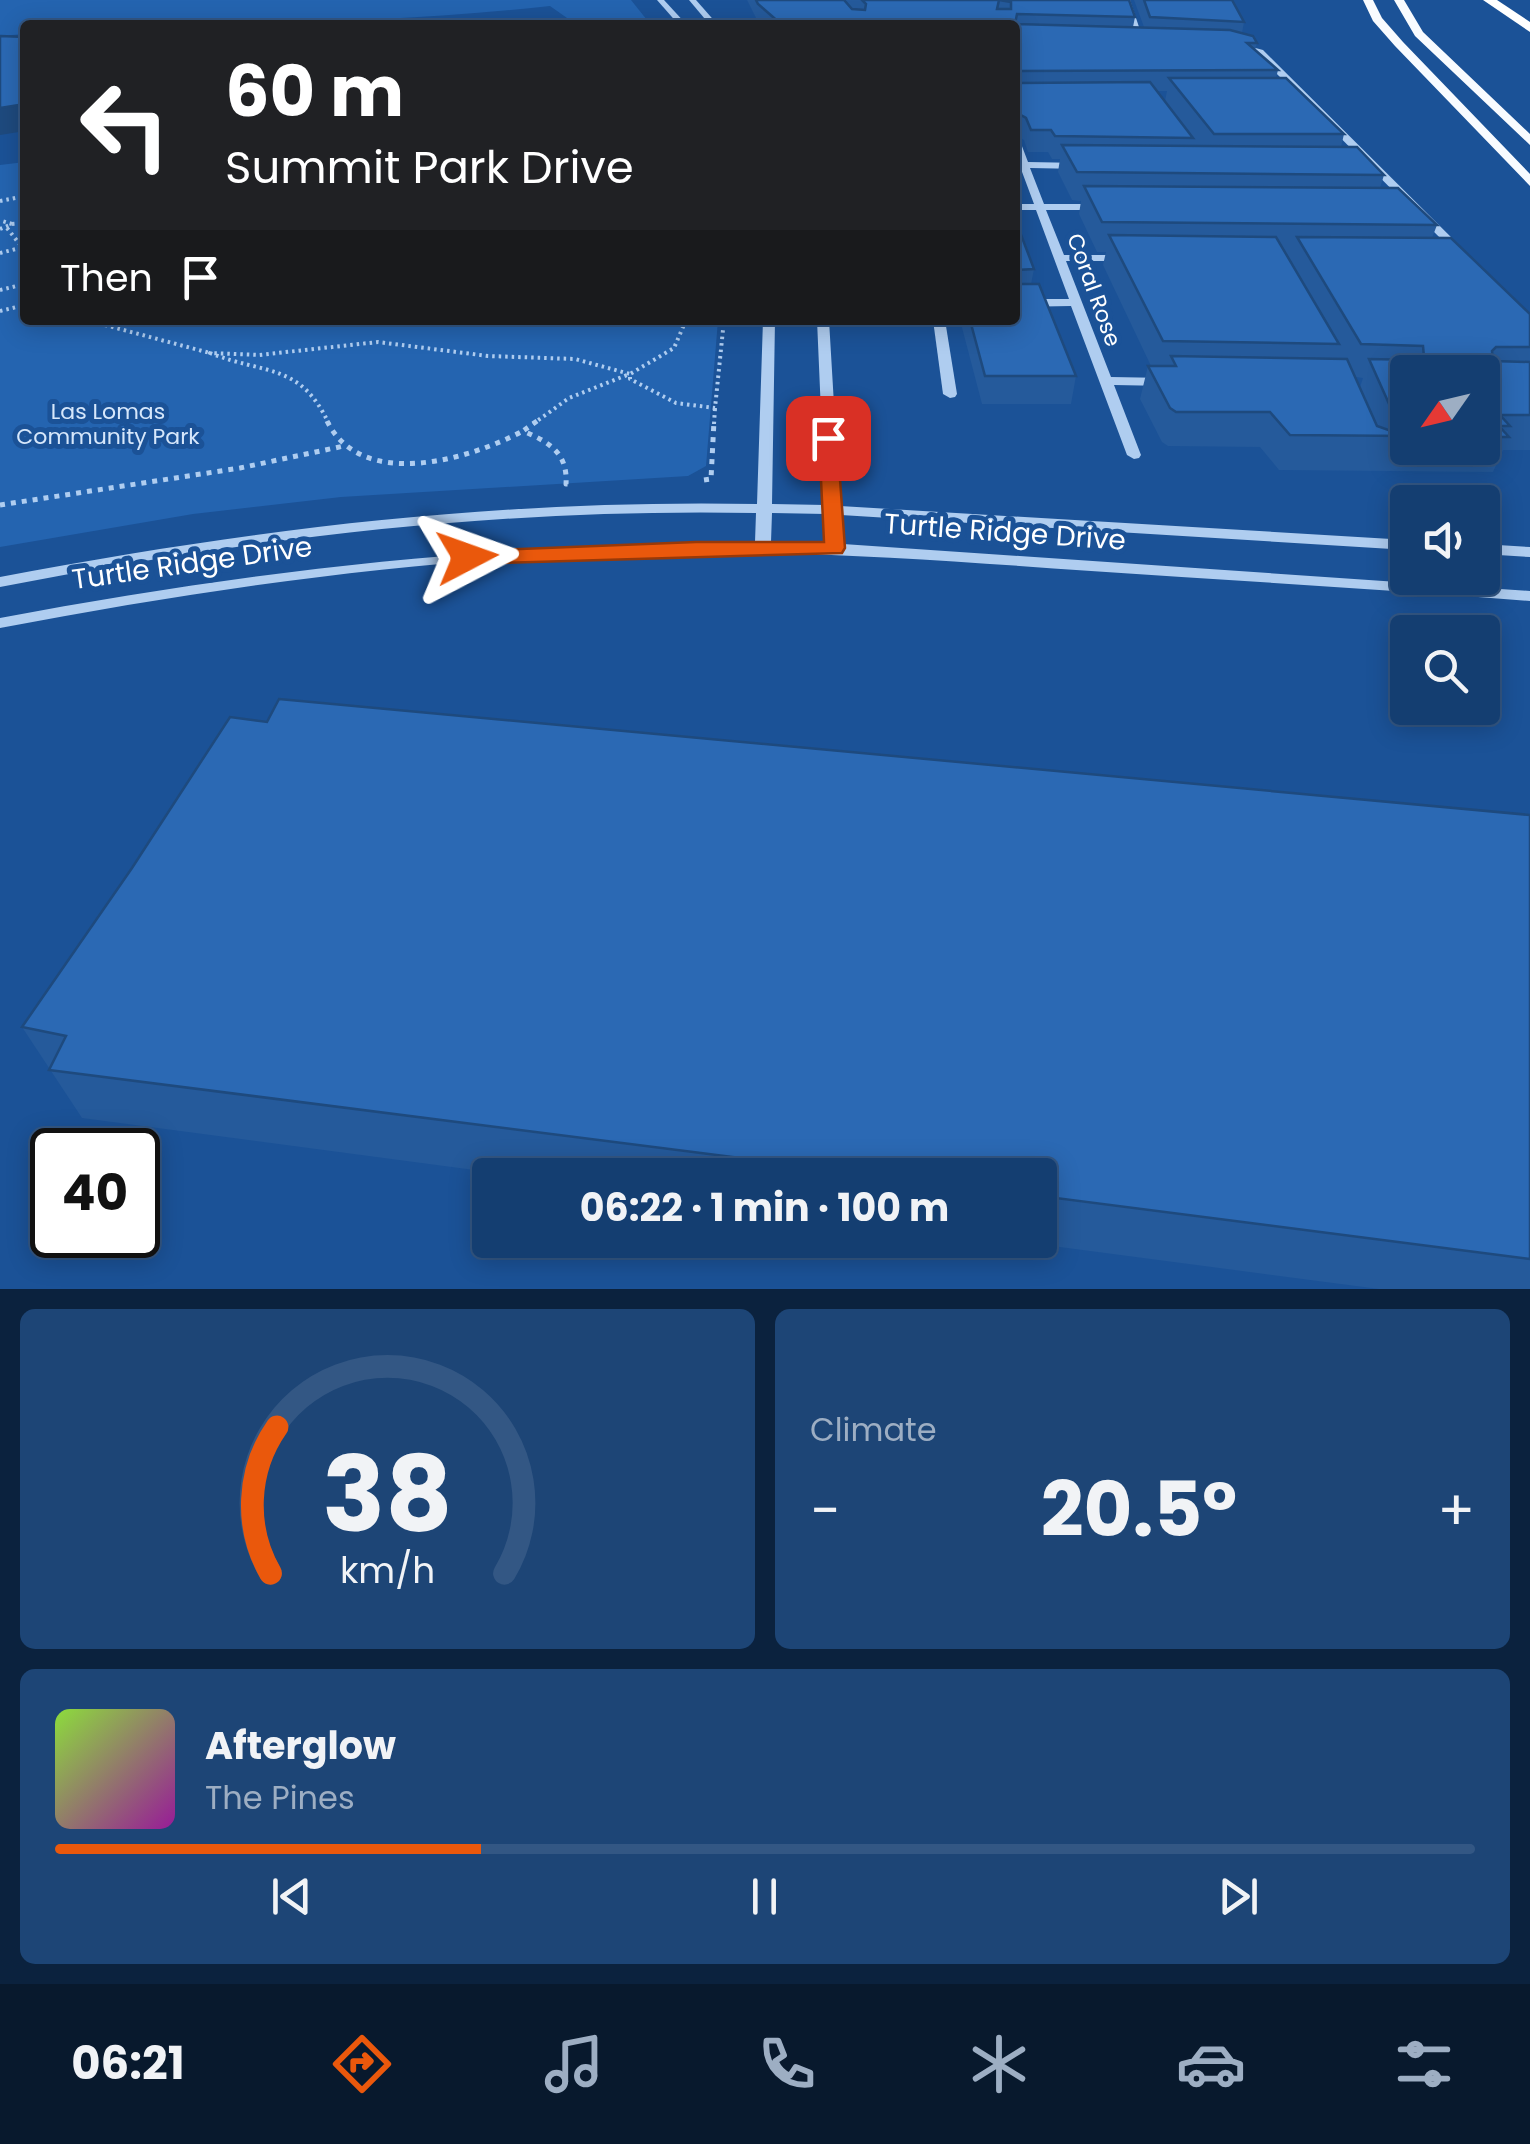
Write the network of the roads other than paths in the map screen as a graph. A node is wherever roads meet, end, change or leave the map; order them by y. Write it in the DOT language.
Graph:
graph roads {
  1 [pos="660,0"];
  2 [pos="692,0"];
  3 [pos="1127,0"];
  4 [pos="1368,0"];
  5 [pos="1399,0"];
  6 [pos="1490,0"];
  7 [pos="678,20"];
  8 [pos="710,20"];
  9 [pos="1530,28"];
  10 [pos="1123,40"];
  11 [pos="1141,40"];
  12 [pos="1158,41"];
  13 [pos="1226,42"];
  14 [pos="1284,96"];
  15 [pos="1303,96"];
  16 [pos="1530,140"];
  17 [pos="1020,153"];
  18 [pos="1025,165"];
  19 [pos="1085,166"];
  20 [pos="1358,168"];
  21 [pos="1377,168"];
  22 [pos="1530,182"];
  23 [pos="1020,207"];
  24 [pos="1042,207"];
  25 [pos="1120,207"];
  26 [pos="1396,209"];
  27 [pos="1415,210"];
  28 [pos="1061,258"];
  29 [pos="1138,258"];
  30 [pos="1451,262"];
  31 [pos="1077,302"];
  32 [pos="1020,303"];
  33 [pos="768,325"];
  34 [pos="823,325"];
  35 [pos="940,325"];
  36 [pos="1107,381"];
  37 [pos="1186,382"];
  38 [pos="950,394"];
  39 [pos="1134,455"];
  40 [pos="764,510"];
  41 [pos="833,510"];
  42 [pos="1390,544"];
  43 [pos="763,547"];
  44 [pos="834,548"];
  45 [pos="1500,550"];
  46 [pos="1530,552"];
  47 [pos="0,582"];
  48 [pos="1530,596"];
  49 [pos="0,623"];
  1 -- 7 [label="street"];
  2 -- 8 [label="street"];
  3 -- 11 [label="street"];
  4 -- 22 [label="main road"];
  5 -- 16 [label="main road"];
  6 -- 9 [label="highway"];
  10 -- 11 [label="street"];
  11 -- 12 [label="street"];
  13 -- 15 [label="street"];
  14 -- 15 [label="street"];
  15 -- 21 [label="street"];
  17 -- 18 [label="street, Coral Rose"];
  18 -- 19 [label="street"];
  18 -- 24 [label="street, Coral Rose"];
  20 -- 21 [label="street"];
  21 -- 27 [label="street"];
  23 -- 24 [label="street"];
  24 -- 25 [label="street"];
  24 -- 28 [label="street, Coral Rose"];
  26 -- 27 [label="street"];
  27 -- 30 [label="street"];
  28 -- 29 [label="street"];
  28 -- 31 [label="street, Coral Rose"];
  31 -- 32 [label="street"];
  31 -- 36 [label="street, Coral Rose"];
  33 -- 40 [label="street"];
  34 -- 41 [label="street"];
  35 -- 38 [label="street"];
  36 -- 37 [label="street"];
  36 -- 39 [label="street, Coral Rose"];
  40 -- 41 [label="street, Turtle Ridge Drive"];
  40 -- 43 [label="street"];
  40 -- 47 [label="street, Turtle Ridge Drive"];
  41 -- 42 [label="street, Turtle Ridge Drive"];
  41 -- 44 [label="street"];
  43 -- 44 [label="street, Turtle Ridge Drive"];
  43 -- 49 [label="street, Turtle Ridge Drive"];
  44 -- 48 [label="street, Turtle Ridge Drive"];
  45 -- 46 [label="street"];
}
